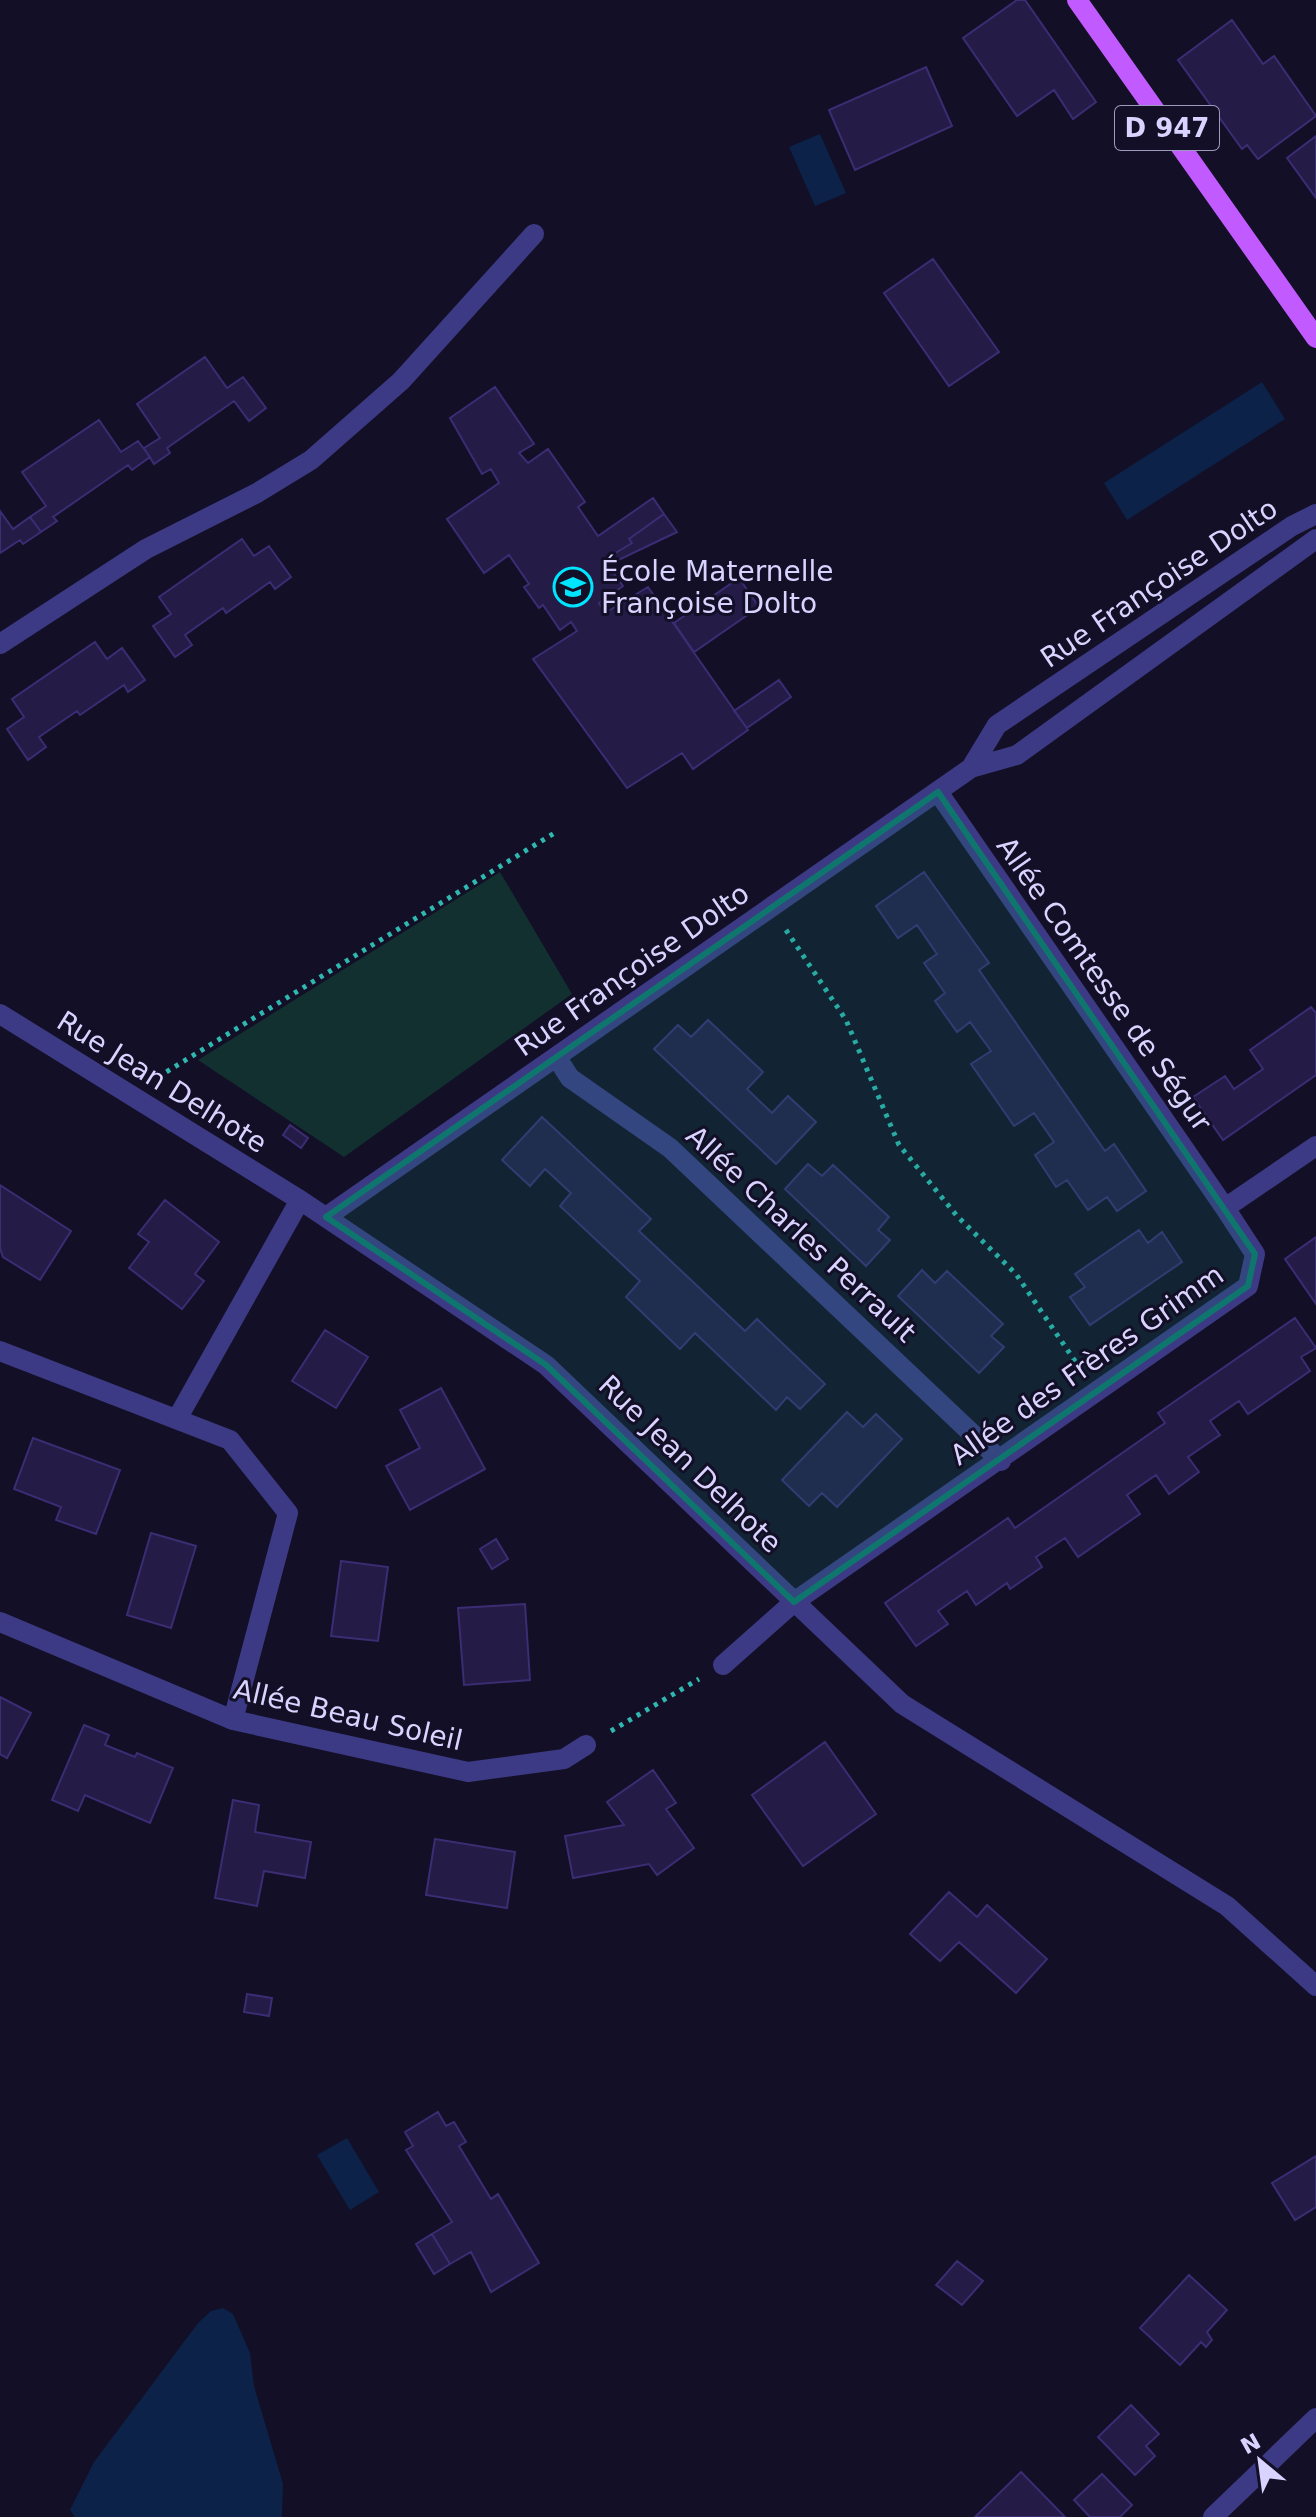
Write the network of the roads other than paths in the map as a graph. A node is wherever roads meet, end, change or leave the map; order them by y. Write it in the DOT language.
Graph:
graph roads {
  1 [pos="1077,0"];
  2 [pos="534,234"];
  3 [pos="1316,338"];
  4 [pos="1316,514"];
  5 [pos="1316,539"];
  6 [pos="0,644"];
  7 [pos="971,768"];
  8 [pos="938,792"];
  9 [pos="0,1014"];
  10 [pos="557,1058"];
  11 [pos="1316,1146"];
  12 [pos="300,1200"];
  13 [pos="1225,1208"];
  14 [pos="326,1217"];
  15 [pos="0,1351"];
  16 [pos="177,1419"];
  17 [pos="1001,1461"];
  18 [pos="794,1602"];
  19 [pos="0,1622"];
  20 [pos="723,1665"];
  21 [pos="233,1720"];
  22 [pos="586,1745"];
  23 [pos="1316,1986"];
  24 [pos="1316,2418"];
  25 [pos="1213,2517"];
  1 -- 3 [label="main road, D 947"];
  2 -- 6 [label="street"];
  4 -- 7 [label="street, Rue Françoise Dolto"];
  5 -- 7 [label="street, Rue Françoise Dolto"];
  7 -- 8 [label="street, Rue Françoise Dolto"];
  8 -- 10 [label="street, Rue Françoise Dolto"];
  8 -- 13 [label="street, Allée Comtesse de Ségur"];
  9 -- 12 [label="street, Rue Jean Delhote"];
  10 -- 14 [label="street, Rue Françoise Dolto"];
  10 -- 17 [label="street, Allée Charles Perrault"];
  11 -- 13 [label="street"];
  12 -- 14 [label="street, Rue Jean Delhote"];
  12 -- 16 [label="street"];
  13 -- 17 [label="street, Allée des Frères Grimm"];
  14 -- 18 [label="street, Rue Jean Delhote"];
  15 -- 16 [label="street"];
  16 -- 21 [label="street"];
  17 -- 18 [label="street, Allée des Frères Grimm"];
  18 -- 20 [label="street"];
  18 -- 23 [label="street, Rue Jean Delhote"];
  19 -- 21 [label="street, Allée Beau Soleil"];
  21 -- 22 [label="street, Allée Beau Soleil"];
  24 -- 25 [label="street"];
}
